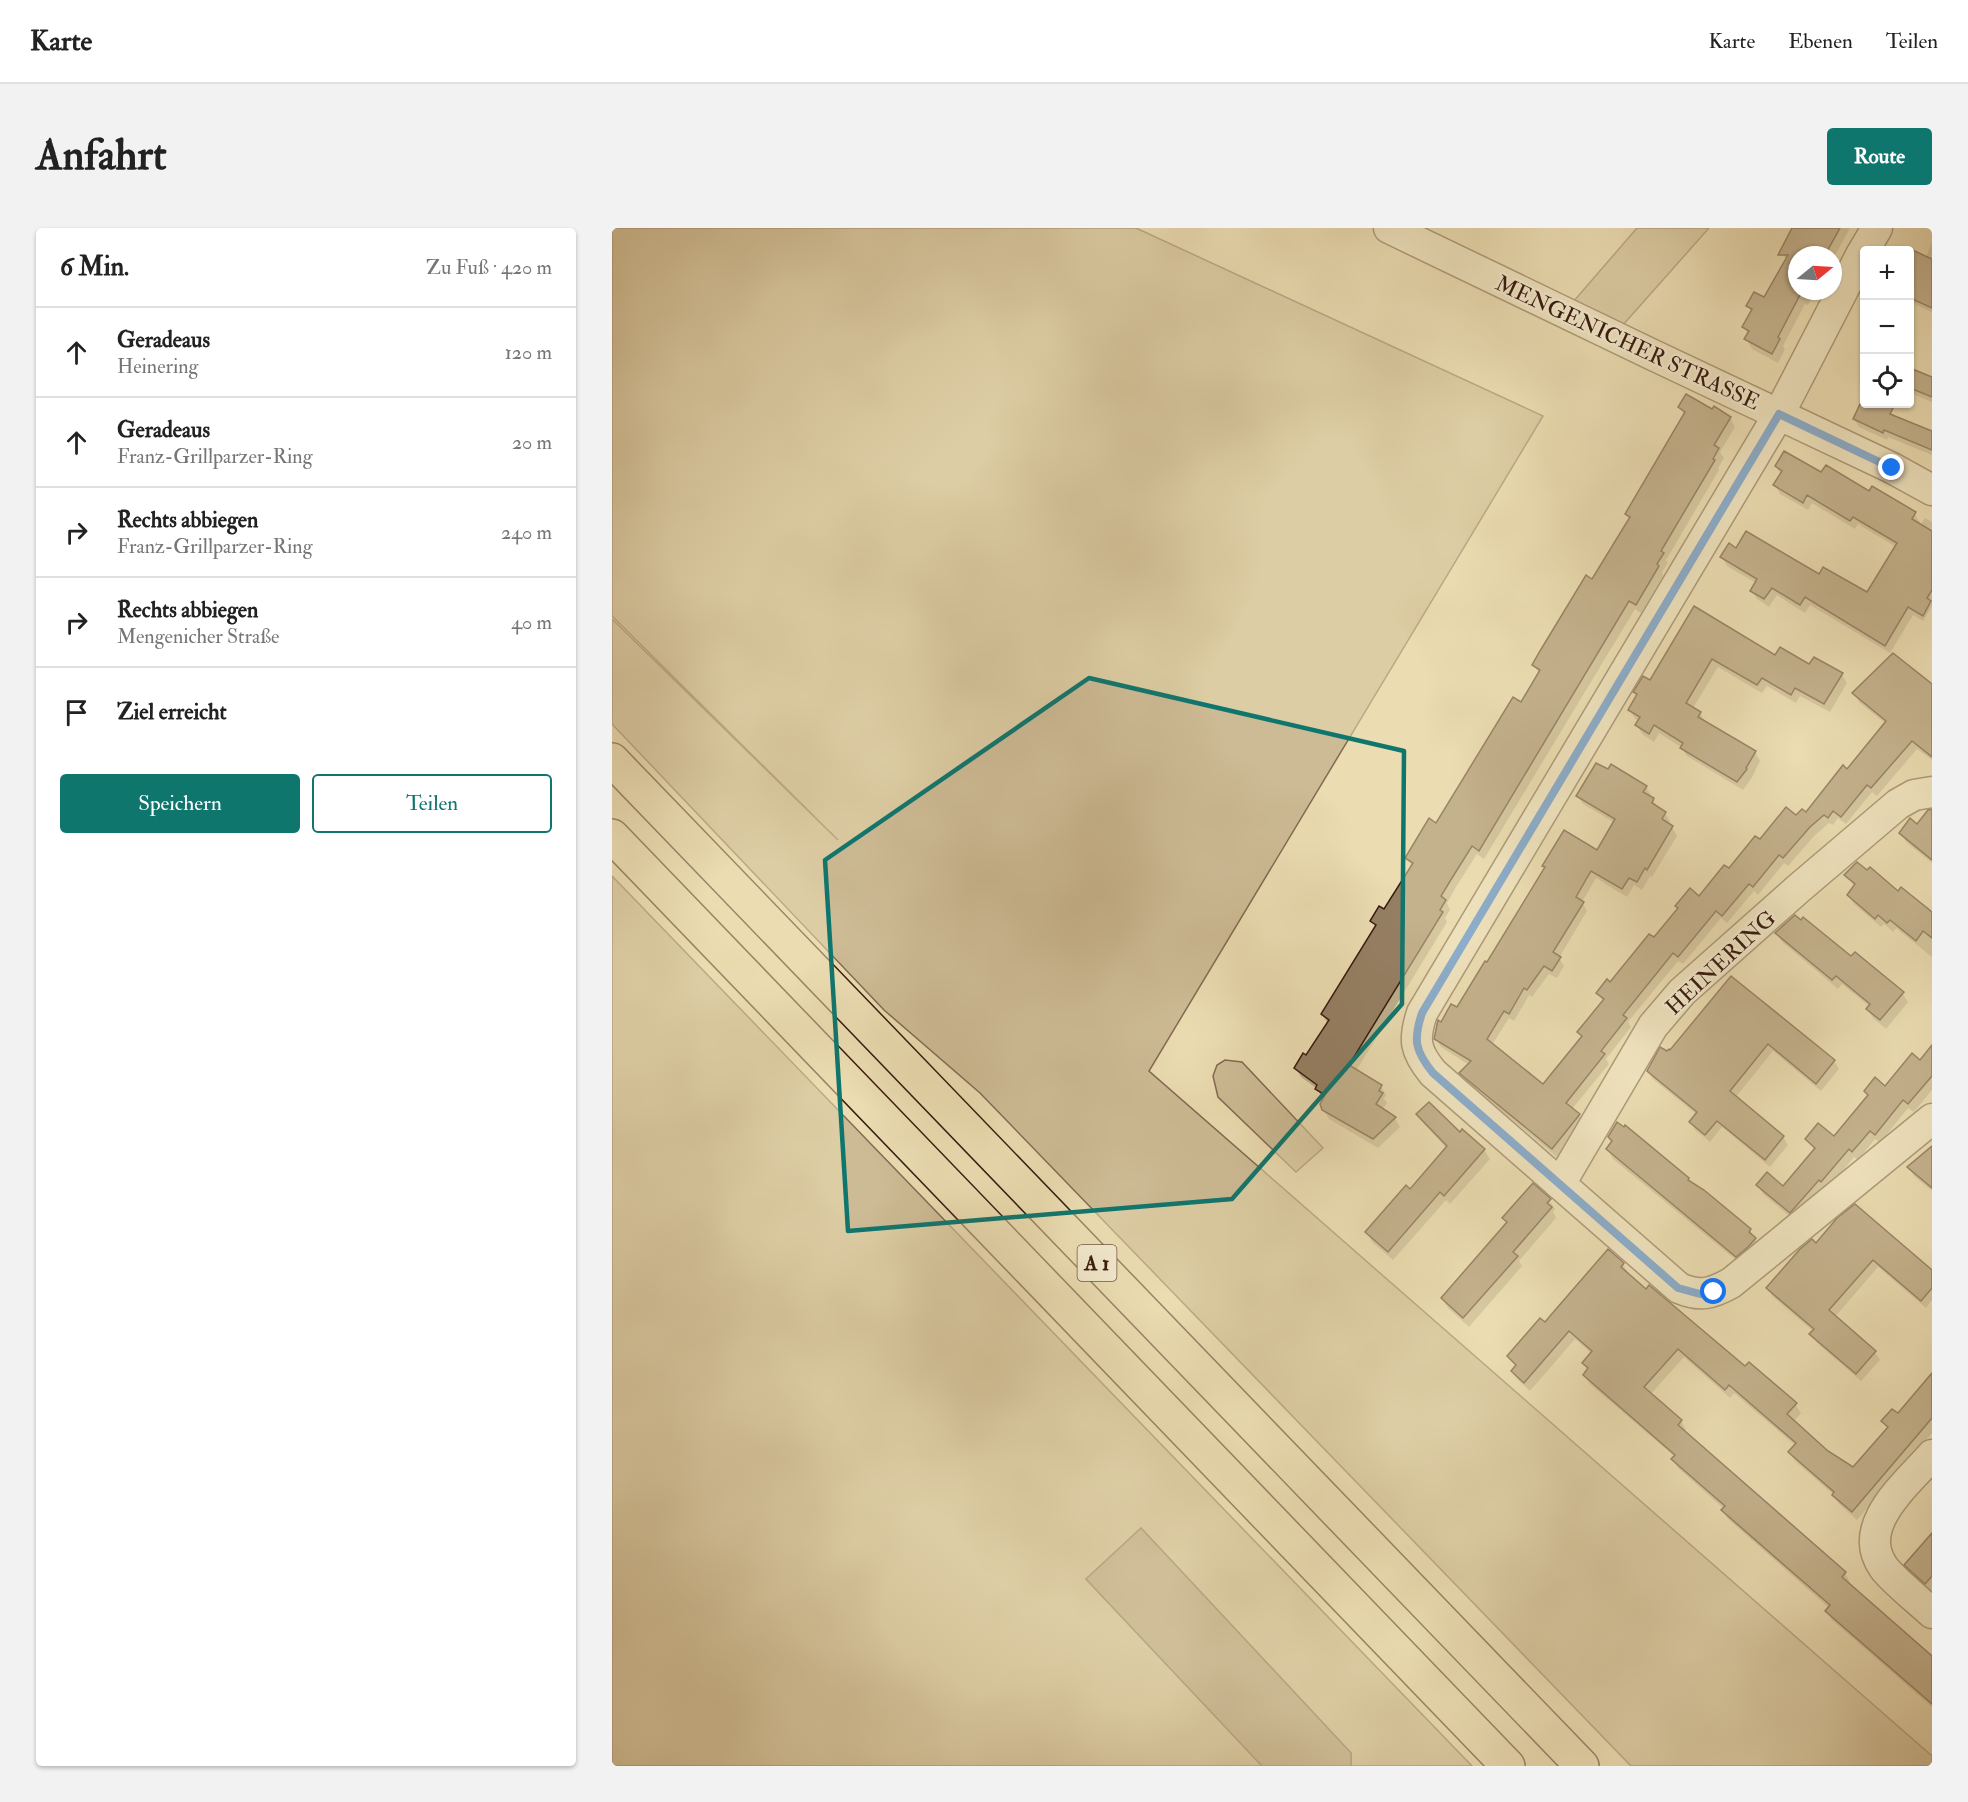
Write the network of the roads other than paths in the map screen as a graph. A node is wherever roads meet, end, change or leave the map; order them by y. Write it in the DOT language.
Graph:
graph roads {
  1 [pos="1389,228"];
  2 [pos="1877,228"];
  3 [pos="1779,414"];
  4 [pos="1932,490"];
  5 [pos="612,760"];
  6 [pos="1932,792"];
  7 [pos="612,836"];
  8 [pos="1932,1119"];
  9 [pos="1560,1184"];
  10 [pos="1932,1455"];
  11 [pos="1932,1613"];
  12 [pos="1508,1766"];
  13 [pos="1582,1766"];
  1 -- 3 [label="street, MENGENICHER STRASSE"];
  2 -- 3 [label="street"];
  3 -- 4 [label="street, MENGENICHER STRASSE"];
  3 -- 9 [label="street"];
  5 -- 13 [label="highway, A 1"];
  6 -- 9 [label="street, HEINERING"];
  7 -- 12 [label="highway, A 1"];
  8 -- 9 [label="street"];
  10 -- 11 [label="street"];
}
